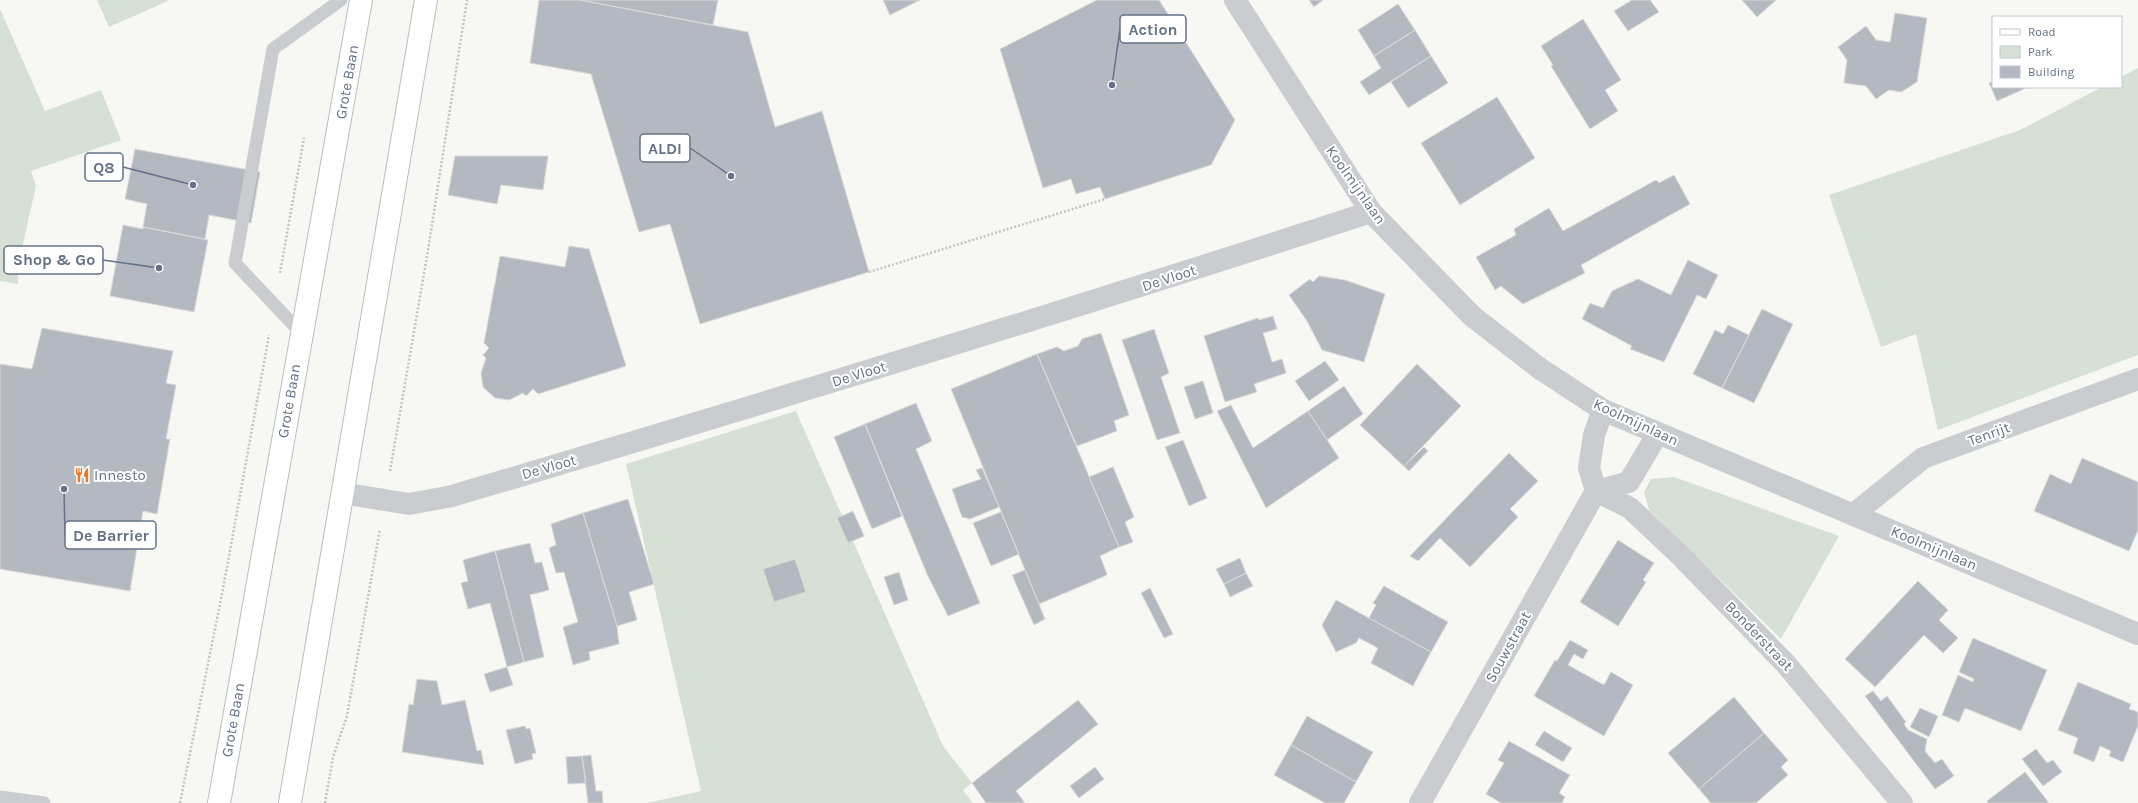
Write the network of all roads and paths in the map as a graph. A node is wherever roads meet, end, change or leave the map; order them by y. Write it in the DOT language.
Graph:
graph roads {
  1 [pos="341,0"];
  2 [pos="361,0"];
  3 [pos="426,0"];
  4 [pos="467,0"];
  5 [pos="1235,0"];
  6 [pos="305,134"];
  7 [pos="1105,199"];
  8 [pos="1371,212"];
  9 [pos="869,272"];
  10 [pos="274,305"];
  11 [pos="302,334"];
  12 [pos="2138,379"];
  13 [pos="1603,410"];
  14 [pos="1658,433"];
  15 [pos="1596,491"];
  16 [pos="342,493"];
  17 [pos="385,501"];
  18 [pos="1854,514"];
  19 [pos="2138,634"];
  20 [pos="0,797"];
  21 [pos="44,803"];
  22 [pos="180,803"];
  23 [pos="219,803"];
  24 [pos="290,803"];
  25 [pos="326,803"];
  26 [pos="1420,803"];
  27 [pos="1902,803"];
  1 -- 10 [label="lane"];
  2 -- 11 [label="main road, Grote Baan"];
  3 -- 16 [label="main road"];
  4 -- 17 [label="path"];
  5 -- 8 [label="street, Koolmijnlaan"];
  6 -- 10 [label="path"];
  7 -- 9 [label="path"];
  8 -- 13 [label="street, Koolmijnlaan"];
  8 -- 17 [label="street, De Vloot"];
  10 -- 11 [label="lane"];
  10 -- 22 [label="path"];
  11 -- 23 [label="main road, Grote Baan"];
  12 -- 18 [label="street, Tenrijt"];
  13 -- 14 [label="street, Koolmijnlaan"];
  13 -- 15 [label="street"];
  14 -- 15 [label="street"];
  14 -- 18 [label="street, Koolmijnlaan"];
  15 -- 26 [label="street, Souwstraat"];
  15 -- 27 [label="street, Bonderstraat"];
  16 -- 17 [label="street, De Vloot"];
  16 -- 24 [label="main road"];
  17 -- 25 [label="path"];
  18 -- 19 [label="street, Koolmijnlaan"];
  20 -- 21 [label="lane"];
}
